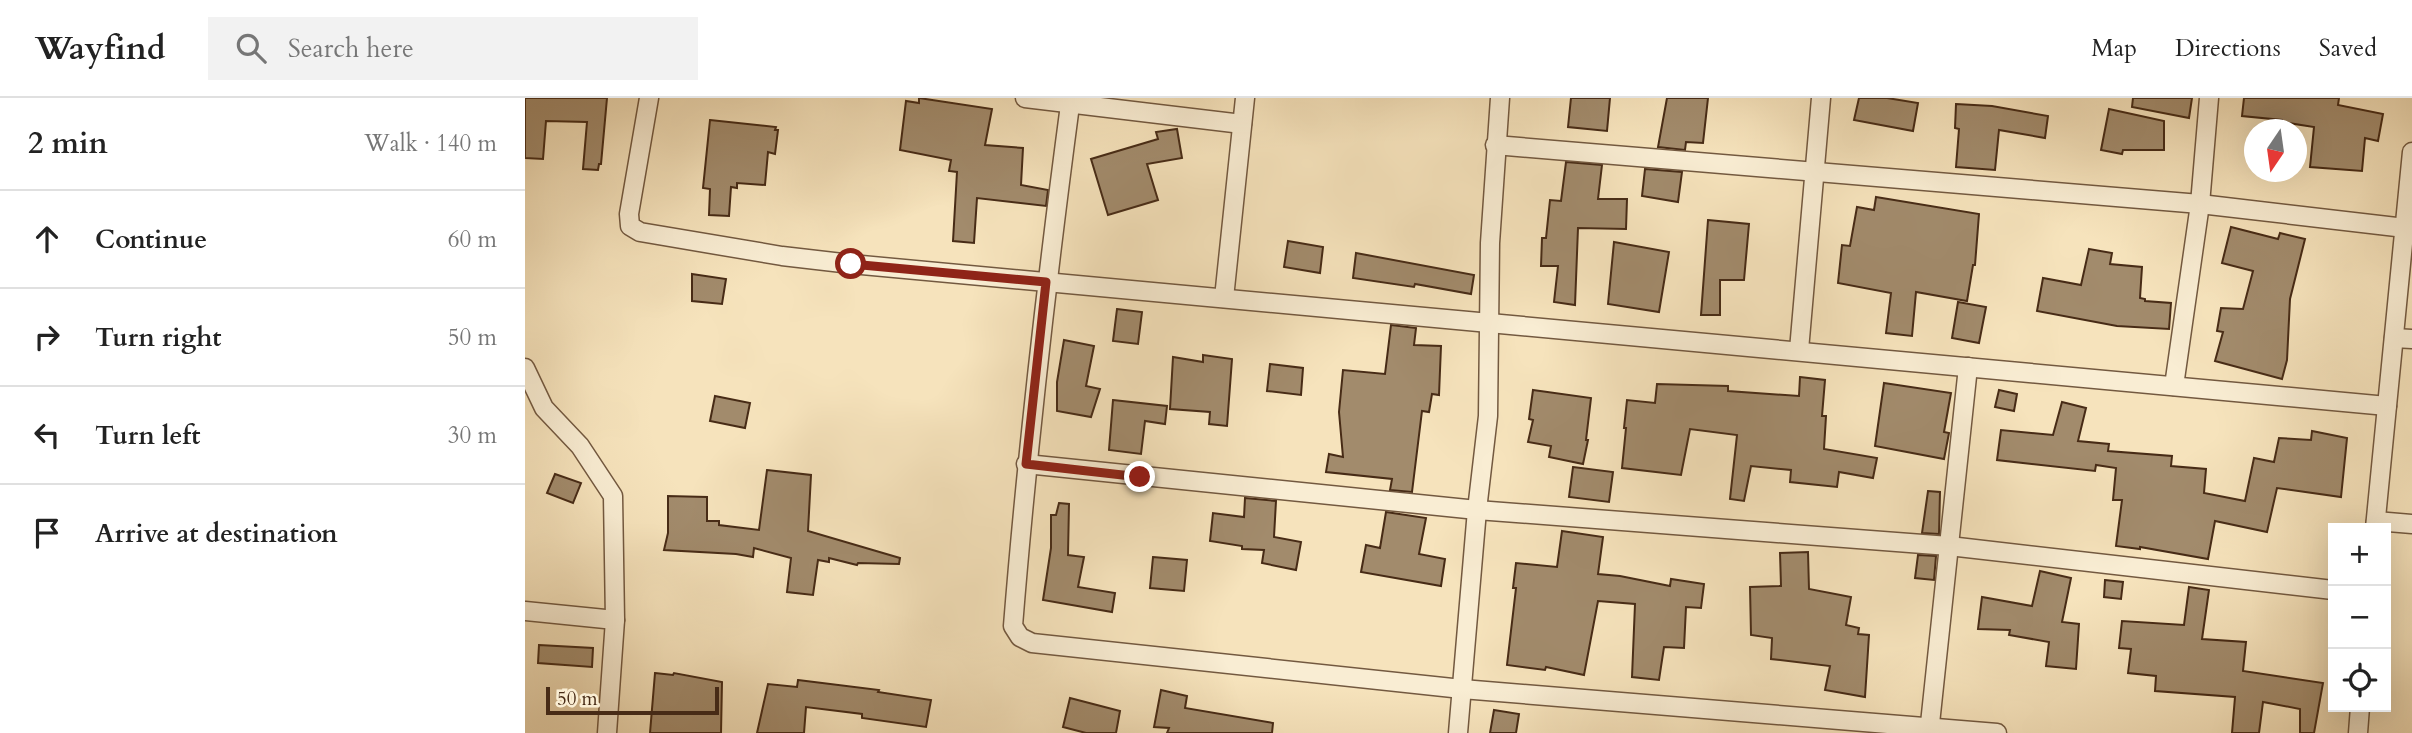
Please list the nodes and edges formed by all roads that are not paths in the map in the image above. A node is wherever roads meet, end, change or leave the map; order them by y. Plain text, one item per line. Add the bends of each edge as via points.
1 (649, 98) edge
2 (1025, 98) edge
3 (1245, 98) edge
4 (1500, 98) edge
5 (1821, 98) edge
6 (2209, 98) edge
7 (1070, 105) junction
8 (1242, 124) junction
9 (1495, 145) junction
10 (2412, 152) edge
11 (1816, 170) junction
12 (2200, 204) junction
13 (2405, 228) junction
14 (1046, 282) junction
15 (1224, 299) junction
16 (1490, 323) junction
17 (2403, 338) edge
18 (1799, 350) junction
19 (1968, 367) junction
20 (525, 368) edge
21 (2174, 386) junction
22 (2387, 406) junction
23 (1026, 464) junction
24 (1477, 510) junction
25 (2375, 523) edge
26 (2412, 524) edge
27 (2391, 525) edge
28 (1949, 546) junction
29 (2328, 589) edge
30 (525, 611) edge
31 (615, 620) junction
32 (1462, 689) junction
33 (2360, 712) edge
34 (1929, 730) edge
35 (607, 733) edge
36 (1458, 733) edge
37 (1997, 733) edge
38 (2358, 733) edge

1 - 14 street via 629,214 635,231 806,259
2 - 7 street
3 - 8 street
4 - 9 street
5 - 11 street
6 - 12 street
7 - 8 street
7 - 14 street
8 - 15 street
9 - 11 street
9 - 16 street
10 - 13 street
11 - 12 street
11 - 18 street
12 - 13 street
12 - 21 street
13 - 17 street
14 - 15 street
14 - 23 street
15 - 16 street
16 - 18 street
16 - 24 street via 1488,416
17 - 22 street
18 - 19 street
19 - 21 street
19 - 28 street
20 - 31 street via 544,408 580,446 613,495
21 - 22 street
22 - 25 street
23 - 24 street
23 - 32 street via 1013,626 1020,638
24 - 28 street
24 - 32 street
26 - 27 street
28 - 29 street
28 - 34 street
30 - 31 street
31 - 35 street
32 - 34 street
32 - 36 street
33 - 38 street
34 - 37 street

